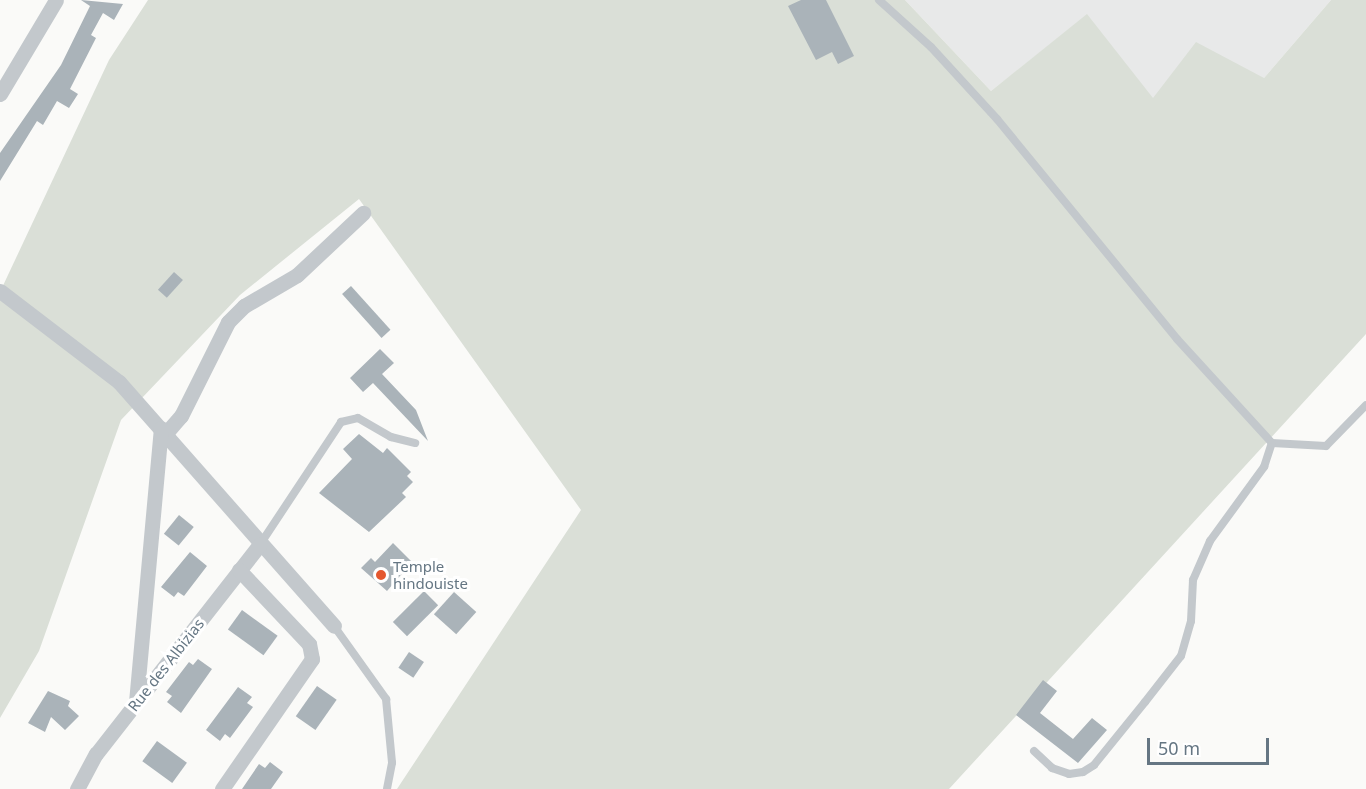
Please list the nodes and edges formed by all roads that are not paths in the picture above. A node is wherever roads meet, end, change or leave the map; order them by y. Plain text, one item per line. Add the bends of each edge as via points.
1 (56, 0) edge
2 (879, 0) edge
3 (0, 94) edge
4 (363, 213) dead end
5 (0, 291) edge
6 (1366, 405) edge
7 (163, 431) junction
8 (415, 443) dead end
9 (1272, 443) junction
10 (260, 544) junction
11 (239, 570) junction
12 (334, 626) joint
13 (136, 702) junction
14 (1034, 751) dead end
15 (77, 789) edge
16 (222, 789) edge
17 (387, 789) edge

1 - 3 street
2 - 9 lane via 931,47 1005,127 1177,339
4 - 7 street via 297,275 244,306 228,322 181,416
5 - 7 street via 119,382
6 - 9 lane via 1326,446
7 - 10 street
7 - 13 street
8 - 10 lane via 392,437 358,418 341,422
9 - 14 lane via 1264,467 1210,541 1193,580 1191,621 1180,656 1145,702 1094,765 1083,772 1069,774 1052,768
10 - 11 street, Rue des Albizias
10 - 12 street
11 - 13 street, Rue des Albizias
11 - 16 street via 309,644 312,659
12 - 17 lane via 386,699 392,763
13 - 15 street, Rue des Albizias via 96,754

